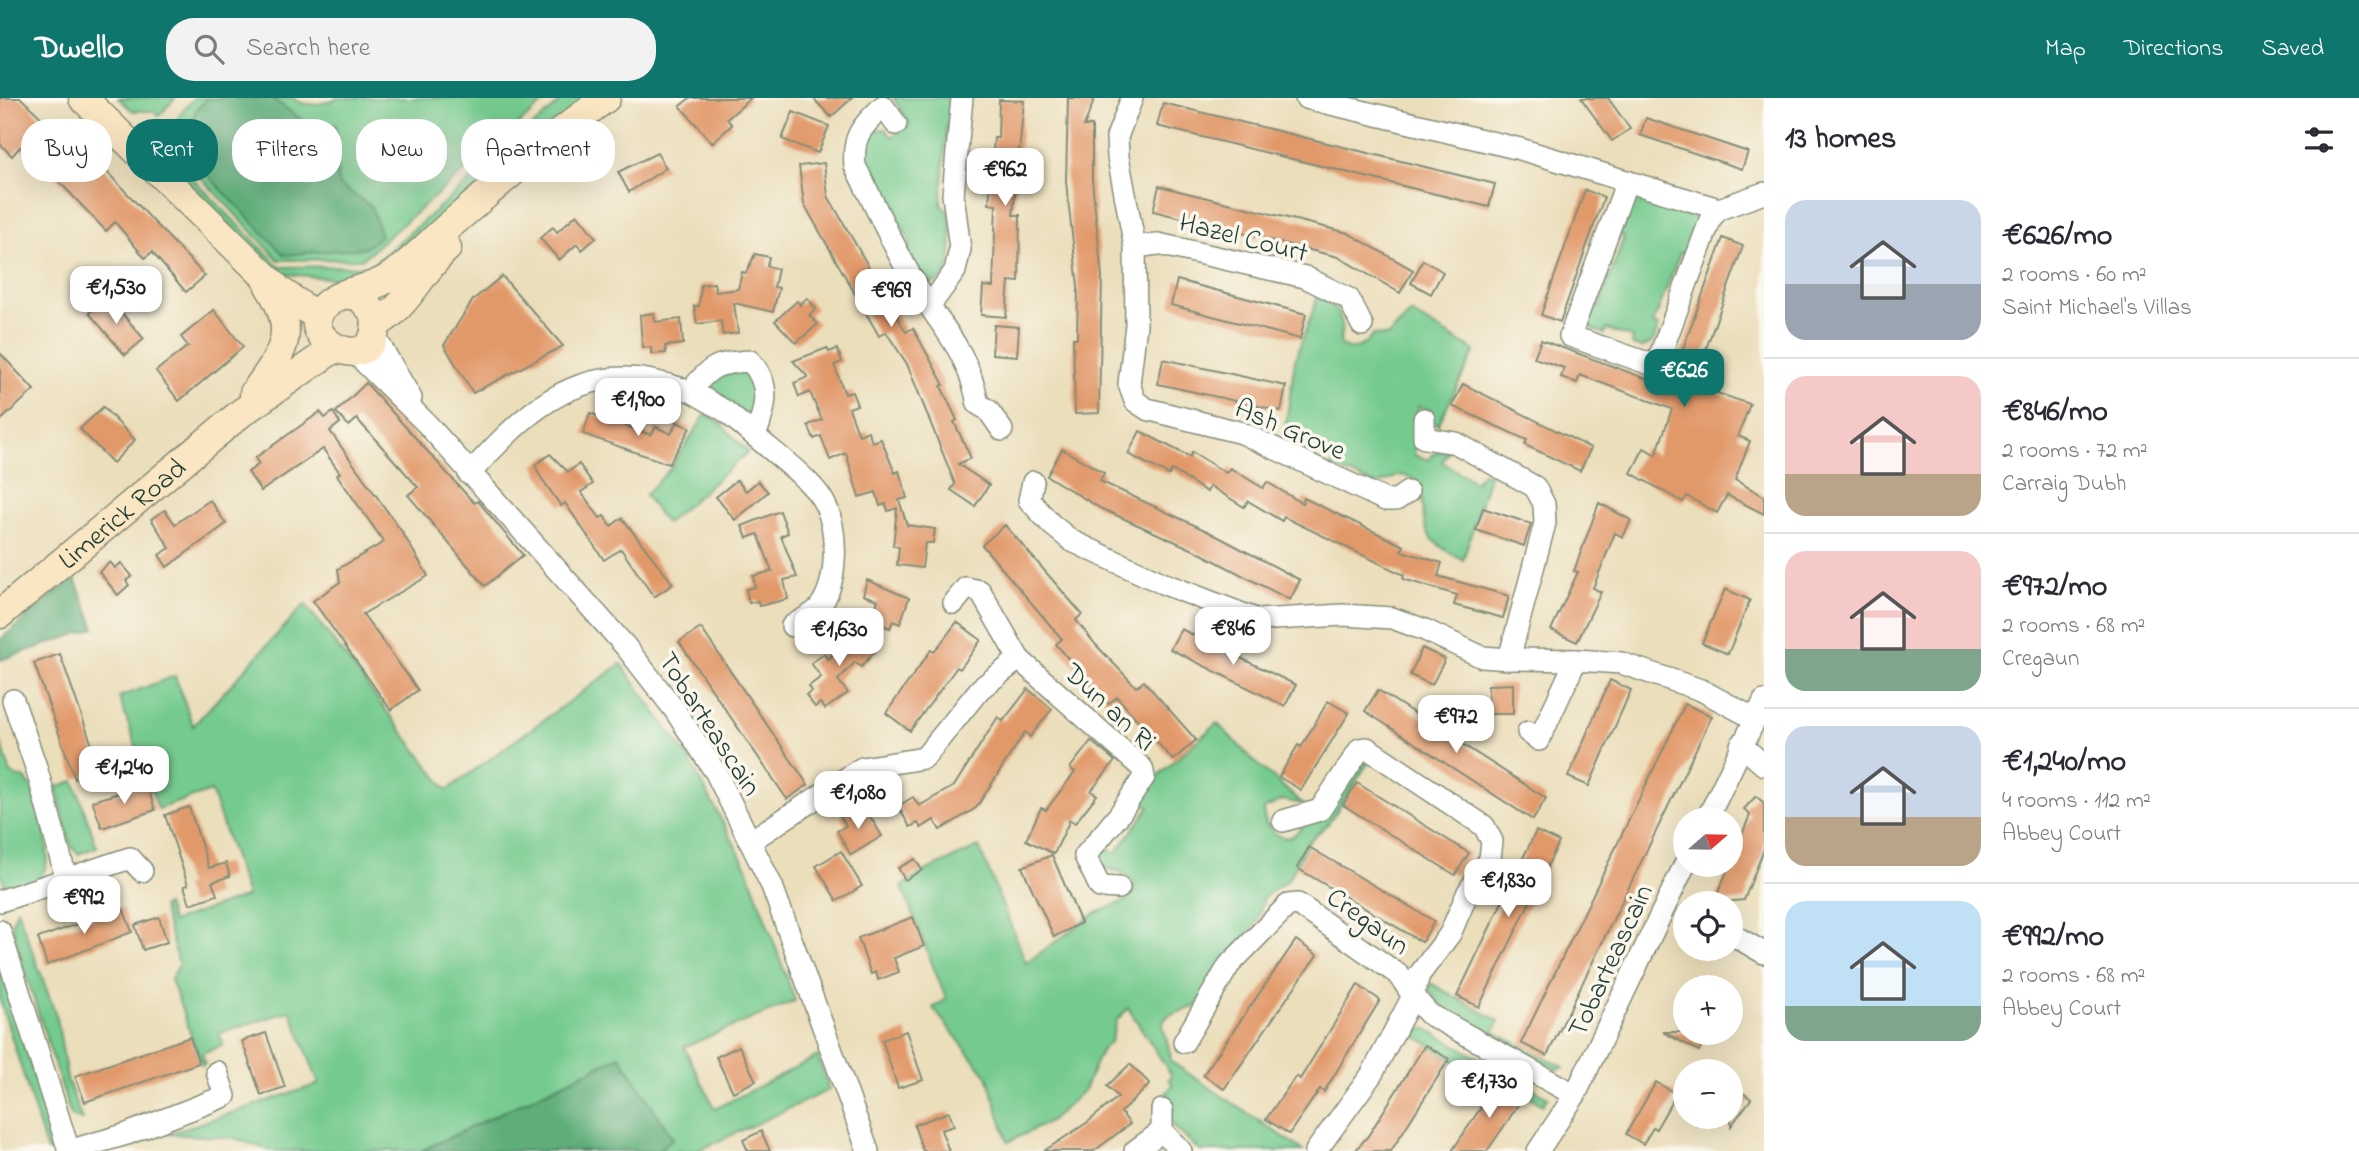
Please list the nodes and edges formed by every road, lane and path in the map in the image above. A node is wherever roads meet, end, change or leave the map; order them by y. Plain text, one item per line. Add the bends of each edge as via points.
1 (83, 98) edge
2 (606, 98) edge
3 (616, 98) edge
4 (962, 98) edge
5 (1306, 98) edge
6 (1131, 100) edge
7 (896, 124) dead end
8 (1628, 181) junction
9 (1764, 193) edge
10 (1719, 209) junction
11 (1135, 247) junction
12 (260, 271) junction
13 (341, 295) junction
14 (931, 304) junction
15 (318, 321) junction
16 (1362, 325) dead end
17 (359, 340) junction
18 (691, 391) junction
19 (241, 413) junction
20 (1424, 429) dead end
21 (1002, 430) dead end
22 (755, 436) junction
23 (470, 474) junction
24 (1033, 482) dead end
25 (1408, 492) dead end
26 (954, 603) dead end
27 (0, 614) edge
28 (792, 626) dead end
29 (1019, 659) junction
30 (1509, 659) junction
31 (1576, 660) junction
32 (13, 701) dead end
33 (1760, 710) edge
34 (1528, 732) dead end
35 (1741, 746) junction
36 (1764, 765) edge
37 (1713, 807) edge
38 (1283, 821) dead end
39 (752, 840) junction
40 (142, 871) dead end
41 (66, 878) junction
42 (1119, 888) dead end
43 (0, 901) edge
44 (1673, 914) edge
45 (0, 931) edge
46 (1743, 941) edge
47 (1764, 953) edge
48 (1413, 996) junction
49 (1184, 1042) dead end
50 (218, 1072) dead end
51 (1575, 1095) junction
52 (1162, 1110) dead end
53 (1162, 1131) junction
54 (130, 1142) edge
55 (69, 1151) edge
56 (868, 1151) edge
57 (1135, 1151) edge
58 (1181, 1151) edge
59 (1316, 1151) edge
60 (1538, 1151) edge

1 - 12 main road
2 - 13 main road via 385,281
3 - 17 main road, Limerick Road via 432,261 388,318
4 - 14 street via 953,195 960,249 955,271
5 - 8 street
6 - 11 street via 1118,136 1118,157
7 - 14 street via 883,106 853,145 855,166 912,279
8 - 10 street
8 - 10 street via 1570,336 1656,366 1711,218
9 - 10 street
11 - 16 street, Hazel Court via 1158,244 1305,277 1349,299
11 - 25 street, Ash Grove via 1136,325 1129,384 1135,401 1147,409 1242,433 1385,500 1396,500
12 - 13 main road via 295,286
12 - 15 main road
12 - 19 main road via 285,317 285,343
13 - 15 main road via 323,307
13 - 17 main road via 360,297 369,304
14 - 21 street via 964,355 978,404
15 - 17 main road via 323,340
15 - 19 main road, Limerick Road
17 - 19 main road, Limerick Road
17 - 23 street, Tobarteascain
18 - 22 street
18 - 22 street via 707,369 750,361 766,390
18 - 23 street via 627,378 576,387 550,398 509,431
19 - 27 main road, Limerick Road
20 - 30 street via 1535,487 1544,504 1545,523
22 - 28 street via 821,496 832,518 835,547 819,609
23 - 39 street, Tobarteascain via 626,647 674,709
24 - 30 street via 1029,500 1072,541 1258,620 1343,615 1392,618 1482,657
26 - 29 street, Dun an Ri via 967,588 980,591
29 - 39 street via 979,689 923,758 862,768
29 - 42 street, Dun an Ri via 1142,768 1144,777 1085,856 1100,887
30 - 31 street
31 - 33 street via 1621,663
31 - 34 street via 1539,740
32 - 41 street
33 - 35 street
35 - 36 street
35 - 37 street
38 - 48 street, Cregaun via 1320,810 1360,749 1367,748 1484,826 1492,841 1490,859 1468,892 1450,934 1419,975
39 - 56 street, Tobarteascain
40 - 41 street via 130,858
41 - 43 street
44 - 51 street, Tobarteascain
45 - 55 street
46 - 47 street
48 - 49 street, Cregaun via 1399,975 1298,904 1288,905 1229,965
48 - 51 street, Cregaun via 1429,1013
48 - 59 street, Cregaun via 1373,1074
50 - 54 street via 225,1096
51 - 60 street, Tobarteascain
52 - 53 street
53 - 57 street
53 - 58 street
54 - 55 street

